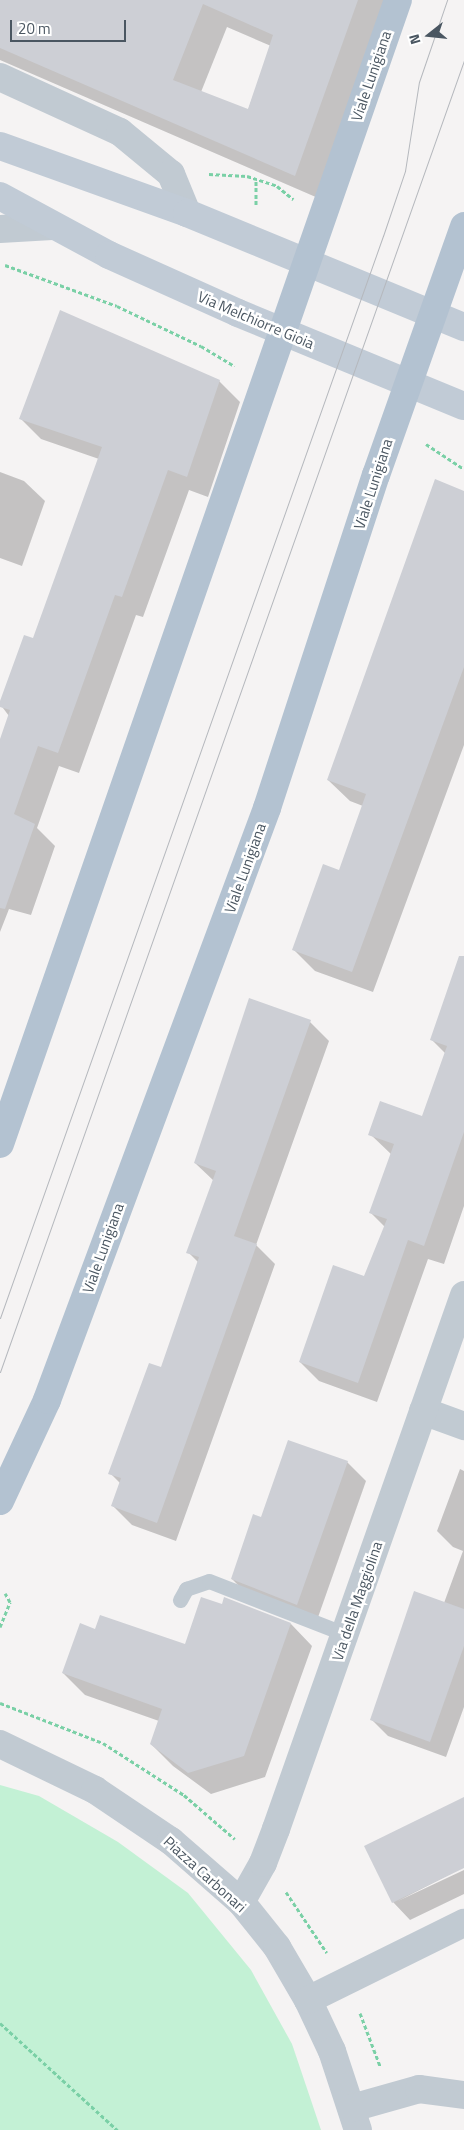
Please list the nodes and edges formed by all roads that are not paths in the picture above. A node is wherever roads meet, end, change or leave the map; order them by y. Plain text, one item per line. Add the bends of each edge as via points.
1 (398, 0) edge
2 (0, 77) edge
3 (0, 146) edge
4 (0, 196) edge
5 (187, 213) junction
6 (52, 226) junction
7 (464, 226) edge
8 (0, 229) edge
9 (307, 263) junction
10 (432, 313) junction
11 (464, 327) edge
12 (284, 332) junction
13 (408, 383) junction
14 (464, 406) edge
15 (0, 1144) edge
16 (464, 1295) edge
17 (423, 1411) junction
18 (464, 1426) edge
19 (0, 1501) edge
20 (180, 1600) dead end
21 (345, 1634) junction
22 (0, 1744) edge
23 (241, 1902) junction
24 (464, 1923) edge
25 (308, 2000) junction
26 (464, 2095) edge
27 (355, 2119) edge

1 - 9 main road, Viale Lunigiana
2 - 5 street via 120,132 171,174
3 - 5 street
4 - 6 street, Via Melchiorre Gioia
5 - 9 street
6 - 8 street
6 - 12 street, Via Melchiorre Gioia via 109,255
7 - 10 main road, Viale Lunigiana
9 - 10 street
9 - 12 main road, Viale Lunigiana
10 - 11 street
10 - 13 main road, Viale Lunigiana
12 - 13 street, Via Melchiorre Gioia
12 - 15 main road, Viale Lunigiana
13 - 14 street, Via Melchiorre Gioia
13 - 19 main road, Viale Lunigiana via 267,808 47,1400
16 - 17 street, Via della Maggiolina
17 - 18 street
17 - 21 street, Via della Maggiolina
20 - 21 lane via 186,1588 198,1582 209,1582
21 - 23 street, Via della Maggiolina via 263,1863
22 - 23 street, Piazza Carbonari via 96,1790 171,1841
23 - 25 street, Piazza Carbonari via 277,1947
24 - 25 street
25 - 27 street, Piazza Carbonari via 332,2051
26 - 27 street via 419,2089

